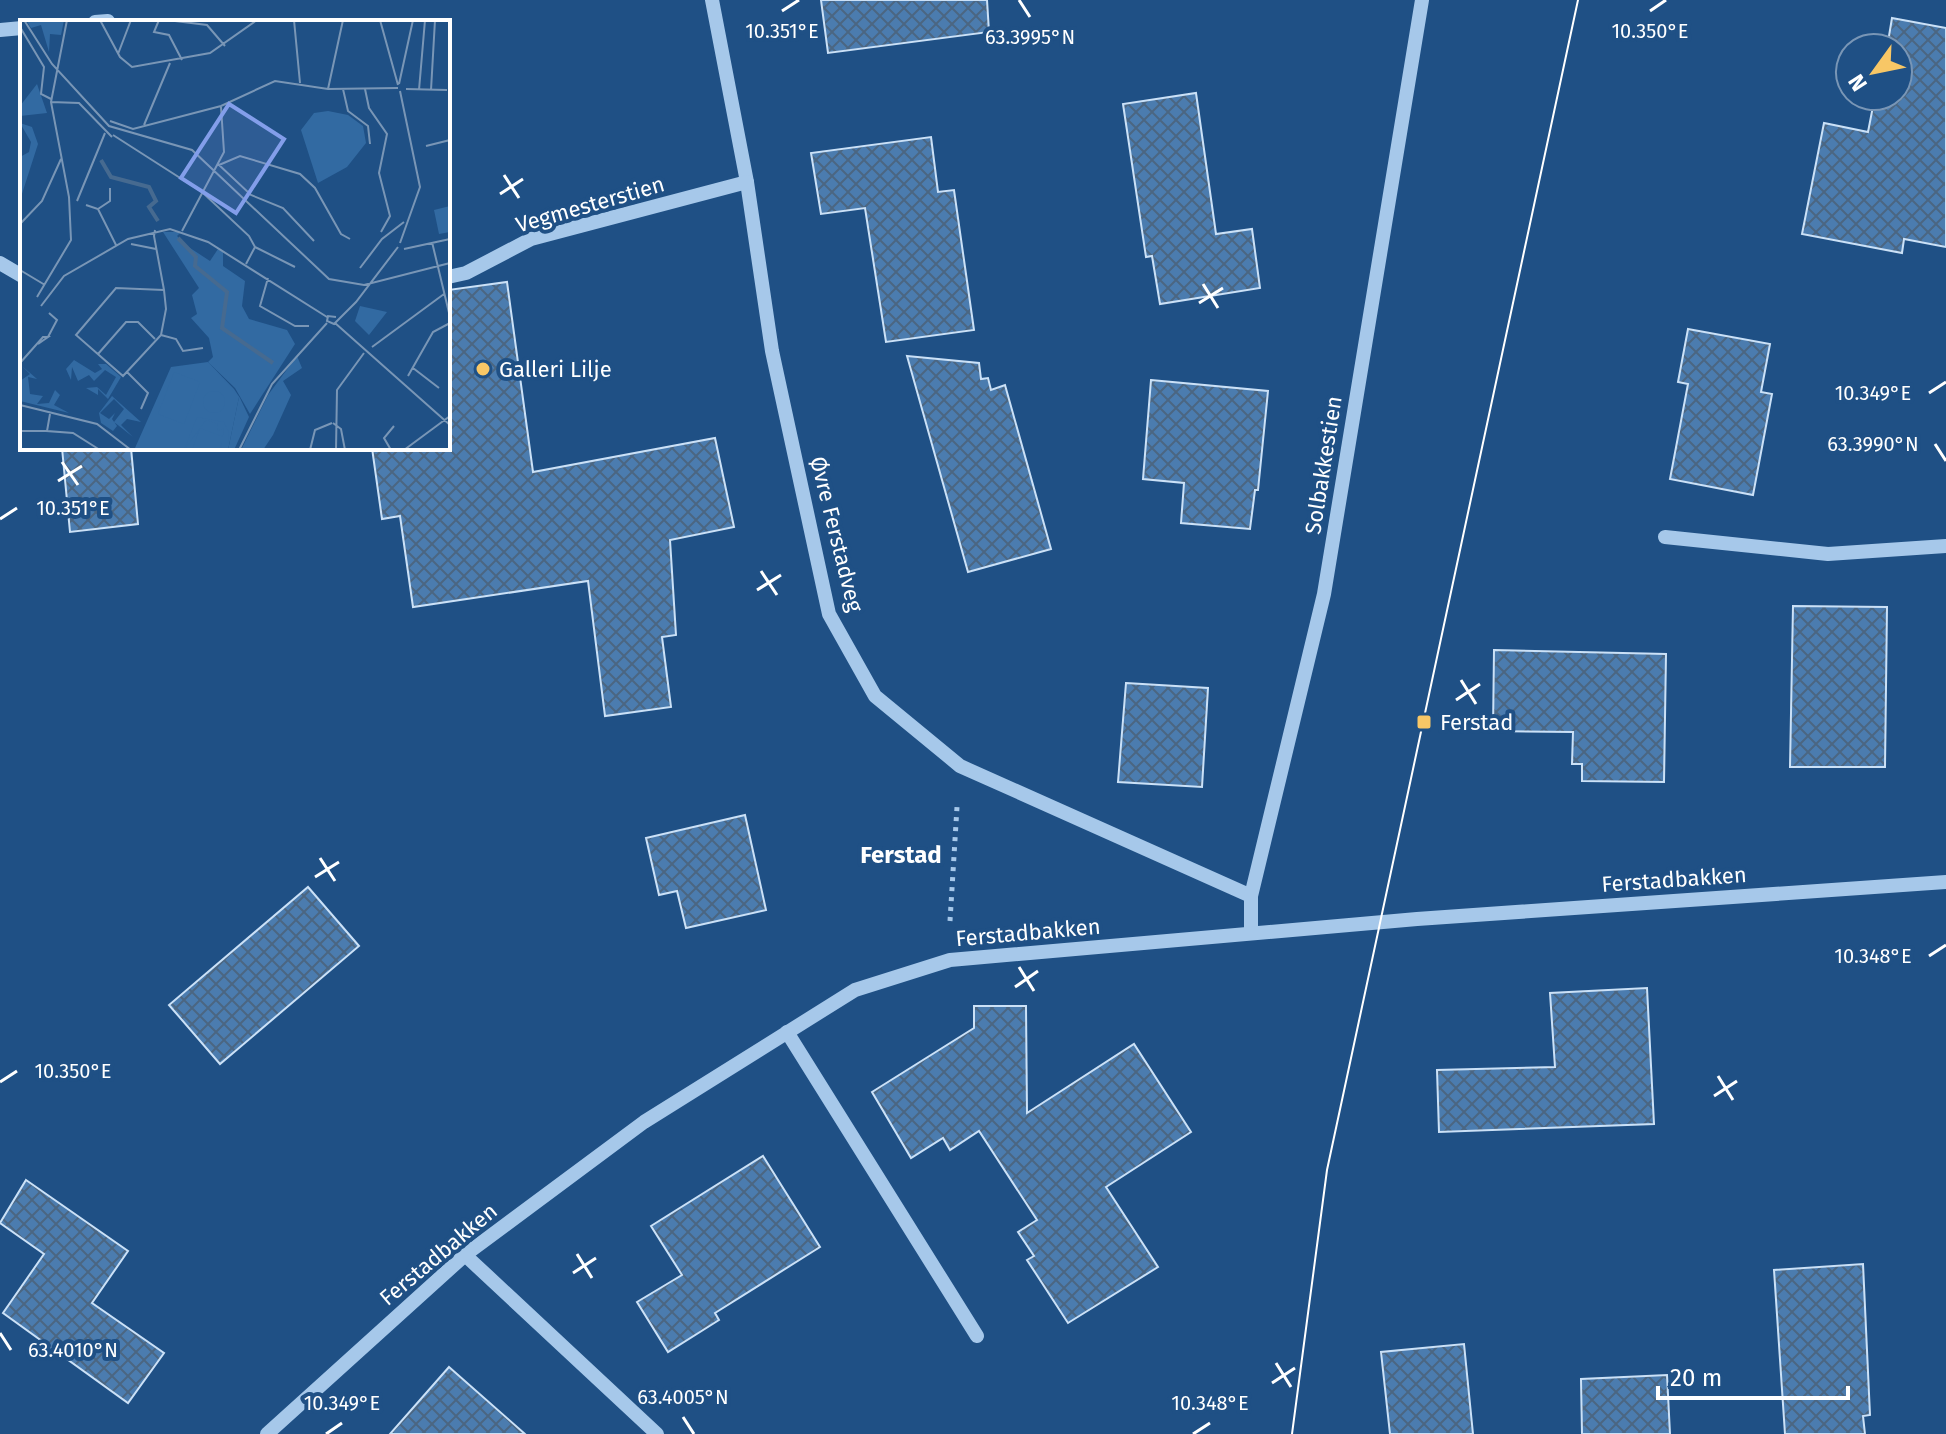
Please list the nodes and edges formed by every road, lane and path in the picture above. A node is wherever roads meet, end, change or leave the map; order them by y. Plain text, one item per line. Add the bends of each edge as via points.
1 (712, 0) edge
2 (1422, 0) edge
3 (20, 28) edge
4 (0, 30) edge
5 (747, 182) junction
6 (0, 263) edge
7 (20, 275) edge
8 (450, 277) edge
9 (1665, 537) dead end
10 (1946, 546) edge
11 (960, 766) junction
12 (1946, 882) edge
13 (1251, 896) junction
14 (1251, 933) junction
15 (950, 960) junction
16 (787, 1032) junction
17 (465, 1255) junction
18 (977, 1336) dead end
19 (267, 1434) edge
20 (657, 1434) edge

1 - 5 street, Øvre Ferstadveg
2 - 13 street, Solbakkestien via 1324,594
3 - 4 street
5 - 8 street, Vegmesterstien via 531,239
5 - 11 street, Øvre Ferstadveg via 772,351 829,614 875,696
6 - 7 street
9 - 10 street via 1828,554
11 - 13 street, Øvre Ferstadveg
11 - 15 path
12 - 14 street, Ferstadbakken
13 - 14 street, Solbakkestien
14 - 15 street, Ferstadbakken
15 - 16 street, Ferstadbakken via 855,990
16 - 17 street, Ferstadbakken via 644,1122
16 - 18 street
17 - 19 street, Ferstadbakken
17 - 20 street

